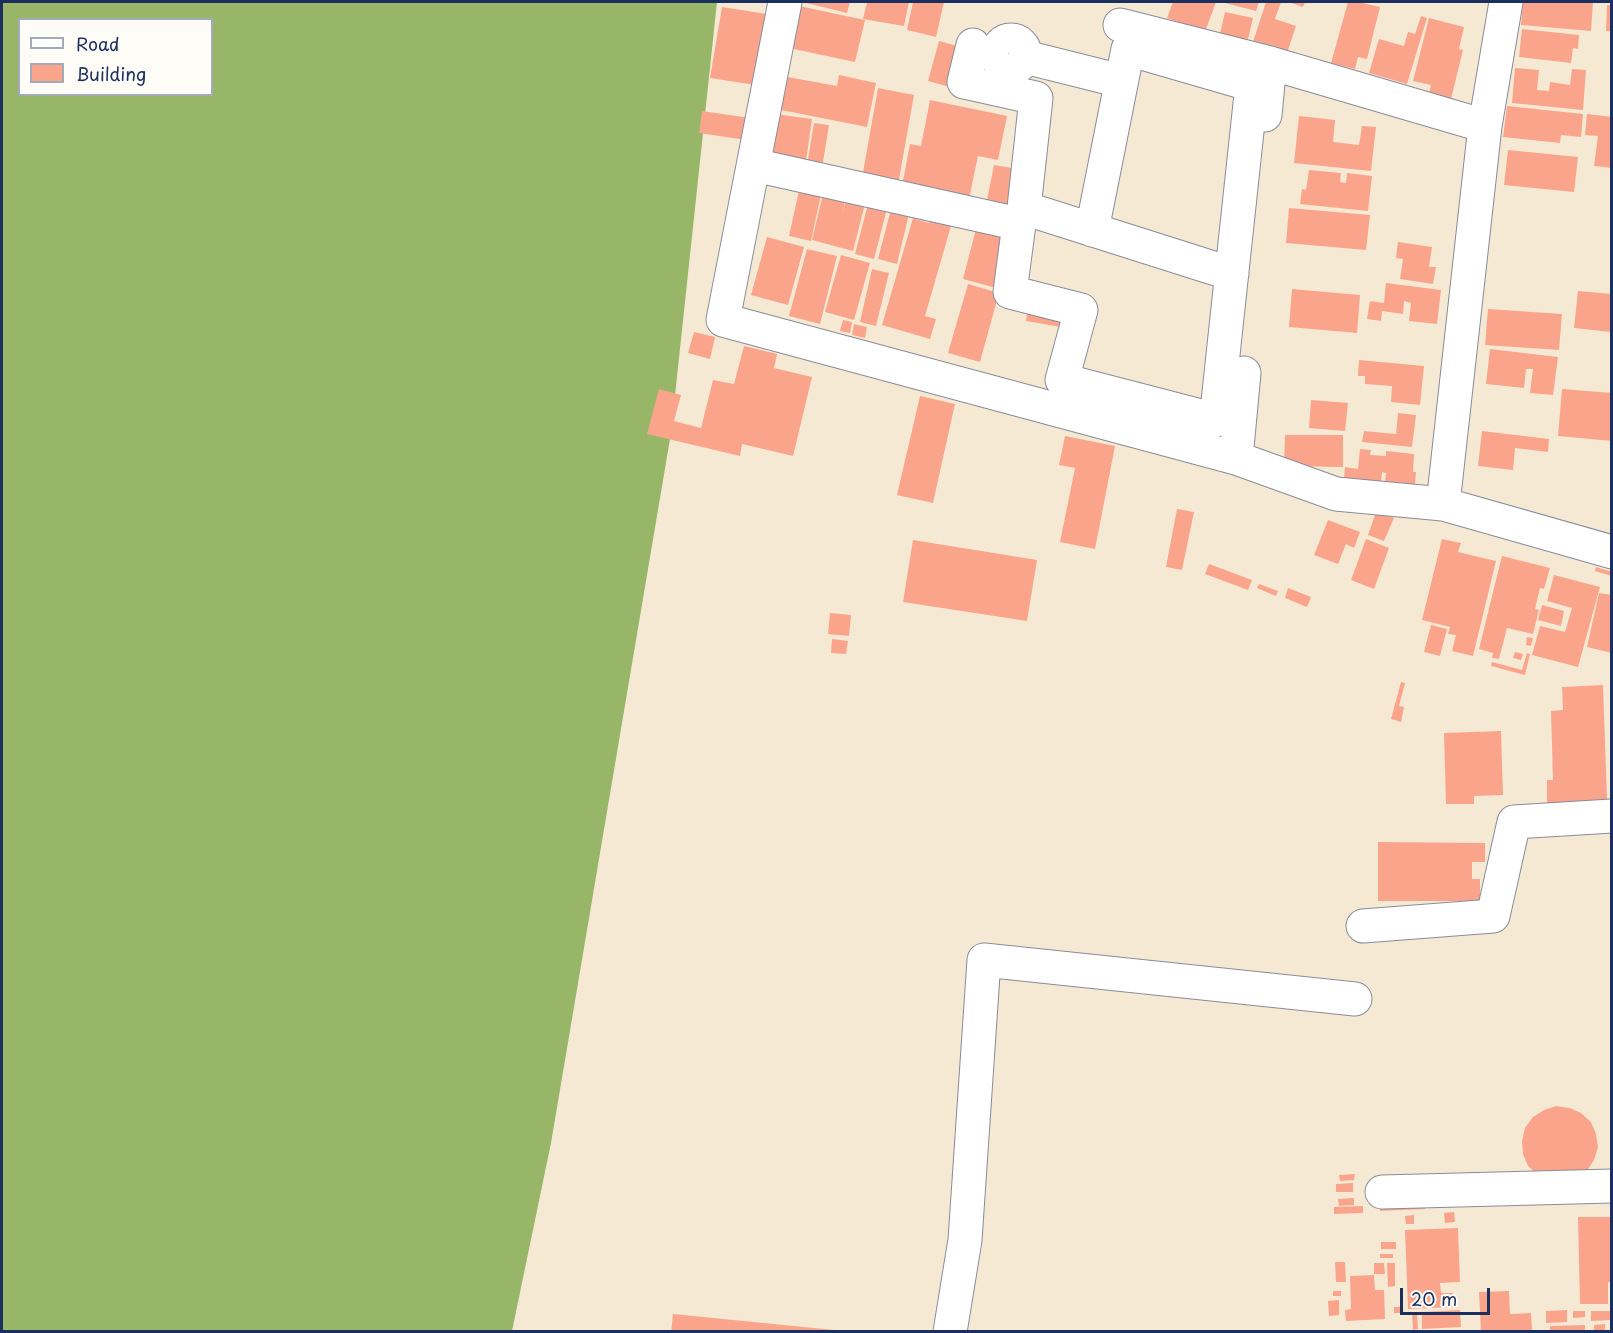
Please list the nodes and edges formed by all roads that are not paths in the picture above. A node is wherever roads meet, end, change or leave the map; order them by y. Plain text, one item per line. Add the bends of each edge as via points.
1 (785, 2) edge
2 (1506, 2) edge
3 (1120, 24) dead end
4 (973, 45) dead end
5 (1025, 57) dead end
6 (1269, 63) junction
7 (1121, 81) junction
8 (1485, 126) junction
9 (754, 165) junction
10 (1021, 216) junction
11 (1092, 230) junction
12 (1232, 274) junction
13 (1236, 458) junction
14 (1443, 504) junction
15 (1611, 552) edge
16 (1611, 816) edge
17 (1363, 926) dead end
18 (1355, 999) dead end
19 (1611, 1186) edge
20 (1382, 1192) dead end
21 (950, 1332) edge

1 - 9 street
2 - 8 street
3 - 6 street
4 - 10 street via 964,82 1036,98
5 - 7 street
6 - 8 street
6 - 13 street
7 - 11 street
7 - 12 street via 1128,49 1252,85
8 - 14 street
9 - 10 street
9 - 13 street via 723,320
10 - 11 street
10 - 12 street via 1010,292 1081,310 1062,380 1216,420
11 - 12 street
13 - 14 street via 1336,494
14 - 15 street
16 - 17 street via 1514,822 1493,916
18 - 21 street via 984,960 965,1240
19 - 20 street

